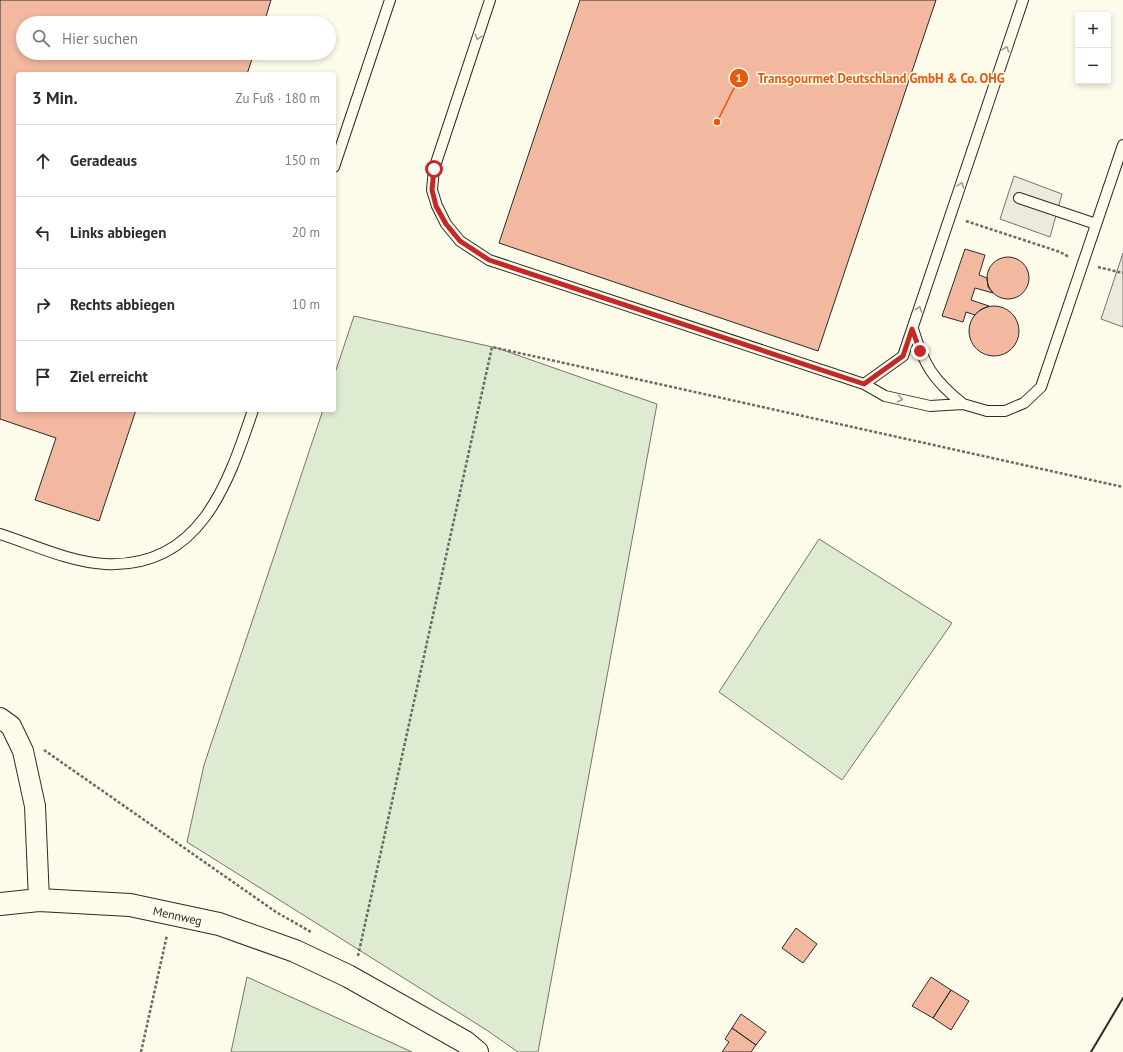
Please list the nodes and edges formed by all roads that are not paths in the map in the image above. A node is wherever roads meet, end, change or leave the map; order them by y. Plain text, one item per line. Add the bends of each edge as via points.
1 (390, 0) edge
2 (490, 0) edge
3 (1023, 0) edge
4 (1123, 145) edge
5 (336, 161) edge
6 (1019, 198) dead end
7 (1096, 224) junction
8 (912, 329) junction
9 (864, 384) junction
10 (963, 404) junction
11 (252, 412) edge
12 (0, 534) edge
13 (0, 718) edge
14 (40, 900) junction
15 (0, 904) edge
16 (477, 1052) edge

1 - 5 lane
2 -> 9 lane via 434,169 432,190 436,206 460,241 489,260
8 -> 3 lane
4 - 7 lane
6 - 7 lane
7 - 10 lane via 1041,387 1024,403 1005,411 988,411
8 - 9 lane via 903,356
8 - 10 lane via 931,373
9 -> 10 lane via 885,396 930,406
11 - 12 lane via 236,462 215,504 195,531 176,546 150,560 105,564 79,560
13 - 14 street via 11,726 23,752 35,806
14 - 15 street, Mennweg
14 - 16 street, Mennweg via 130,905 219,924 288,948 348,976 464,1042

